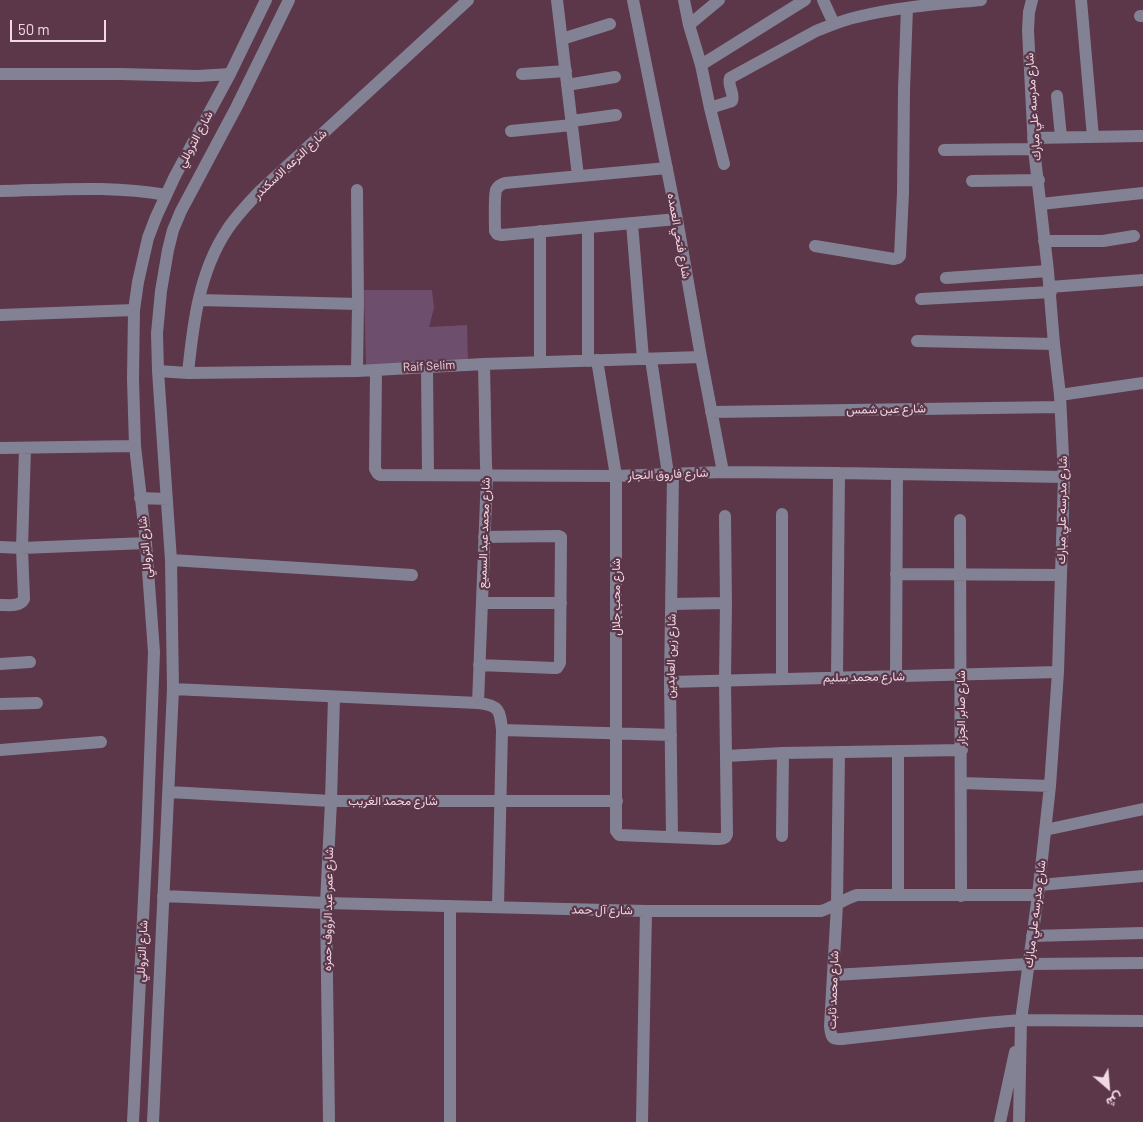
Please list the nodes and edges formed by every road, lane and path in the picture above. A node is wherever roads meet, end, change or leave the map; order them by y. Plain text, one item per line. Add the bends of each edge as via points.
1 (266, 0) edge
2 (289, 0) edge
3 (468, 0) edge
4 (557, 0) edge
5 (633, 0) edge
6 (684, 0) edge
7 (719, 0) edge
8 (805, 0) edge
9 (823, 0) edge
10 (981, 0) edge
11 (1032, 0) edge
12 (1081, 0) edge
13 (907, 8) junction
14 (610, 24) dead end
15 (834, 24) junction
16 (689, 25) junction
17 (562, 39) junction
18 (701, 64) junction
19 (566, 71) junction
20 (0, 74) edge
21 (230, 74) junction
22 (522, 74) dead end
23 (615, 77) dead end
24 (567, 85) junction
25 (1058, 96) dead end
26 (710, 108) junction
27 (616, 115) dead end
28 (572, 123) junction
29 (511, 131) dead end
30 (1143, 136) edge
31 (1093, 137) junction
32 (1061, 138) junction
33 (1034, 144) junction
34 (944, 150) dead end
35 (724, 164) dead end
36 (667, 168) junction
37 (578, 176) junction
38 (1039, 180) junction
39 (972, 181) dead end
40 (357, 190) dead end
41 (0, 191) edge
42 (1143, 194) edge
43 (166, 195) junction
44 (1041, 204) junction
45 (677, 219) junction
46 (632, 223) junction
47 (588, 227) junction
48 (540, 231) junction
49 (1134, 236) dead end
50 (1044, 240) junction
51 (815, 246) dead end
52 (1048, 271) junction
53 (946, 278) dead end
54 (1143, 280) edge
55 (1050, 290) junction
56 (921, 299) dead end
57 (199, 300) junction
58 (358, 304) junction
59 (134, 310) junction
60 (0, 315) edge
61 (917, 342) dead end
62 (1054, 344) junction
63 (701, 358) junction
64 (647, 359) junction
65 (592, 361) junction
66 (540, 362) junction
67 (484, 364) junction
68 (427, 366) junction
69 (376, 370) junction
70 (158, 371) junction
71 (357, 371) junction
72 (188, 373) junction
73 (1143, 383) edge
74 (1060, 401) junction
75 (711, 412) junction
76 (135, 446) junction
77 (0, 448) edge
78 (25, 448) junction
79 (723, 472) junction
80 (839, 473) junction
81 (670, 474) junction
82 (897, 474) junction
83 (428, 475) junction
84 (487, 475) junction
85 (616, 476) junction
86 (1064, 477) junction
87 (140, 498) junction
88 (167, 499) junction
89 (782, 514) dead end
90 (725, 516) dead end
91 (960, 520) dead end
92 (484, 537) junction
93 (146, 543) junction
94 (0, 547) edge
95 (22, 548) junction
96 (171, 560) junction
97 (896, 574) junction
98 (412, 575) dead end
99 (960, 575) junction
100 (1061, 575) junction
101 (482, 603) junction
102 (561, 603) junction
103 (726, 603) junction
104 (672, 604) junction
105 (0, 605) edge
106 (30, 662) dead end
107 (0, 664) edge
108 (480, 665) junction
109 (1058, 672) junction
110 (961, 675) junction
111 (896, 676) junction
112 (837, 678) junction
113 (782, 679) junction
114 (725, 681) junction
115 (670, 682) junction
116 (173, 689) junction
117 (334, 697) junction
118 (37, 703) dead end
119 (478, 703) junction
120 (0, 704) edge
121 (502, 730) junction
122 (616, 733) junction
123 (671, 735) junction
124 (102, 742) dead end
125 (0, 750) edge
126 (962, 750) junction
127 (840, 752) junction
128 (898, 752) junction
129 (782, 753) junction
130 (726, 756) junction
131 (962, 784) junction
132 (1050, 786) junction
133 (169, 792) junction
134 (500, 800) junction
135 (617, 800) junction
136 (331, 801) junction
137 (1143, 809) edge
138 (1045, 830) junction
139 (782, 836) dead end
140 (672, 837) junction
141 (1143, 876) edge
142 (1038, 890) junction
143 (898, 895) junction
144 (163, 896) junction
145 (961, 896) junction
146 (326, 903) junction
147 (837, 905) junction
148 (450, 906) junction
149 (498, 907) junction
150 (646, 911) junction
151 (1143, 933) edge
152 (1032, 936) junction
153 (1143, 963) edge
154 (1028, 964) junction
155 (833, 975) junction
156 (1021, 1020) junction
157 (1143, 1021) edge
158 (133, 1122) edge
159 (153, 1122) edge
160 (329, 1122) edge
161 (450, 1122) edge
162 (642, 1122) edge
163 (1000, 1122) edge
164 (1019, 1122) edge

1 - 21 street, شارع التروللي
2 - 70 street, شارع التروللي via 173,230 161,291
3 - 57 street, شارع الترعه الاسكندر via 242,210 215,252
4 - 17 street
5 - 36 street, شارع فتحي العمده
6 - 16 street
7 - 16 street
8 - 18 street
9 - 15 street
10 - 13 street
11 - 33 street, شارع مدرسه علي مبارك via 1028,30
12 - 31 street
13 - 15 street
13 - 51 street via 900,256 894,259
14 - 17 street
15 - 26 street via 730,78 732,101
16 - 18 street
17 - 19 street
18 - 26 street
19 - 22 street
19 - 24 street
20 - 21 street
21 - 43 street, شارع التروللي
23 - 24 street
24 - 28 street
25 - 32 street
26 - 35 street
27 - 28 street
28 - 29 street
28 - 37 street
30 - 31 street
31 - 32 street
32 - 33 street
33 - 34 street
33 - 38 street, شارع مدرسه علي مبارك
36 - 37 street
36 - 45 street, شارع فتحي العمده
37 - 48 street via 505,183 496,190 496,232 502,235
38 - 39 street
38 - 44 street, شارع مدرسه علي مبارك
40 - 58 street
41 - 43 street via 113,190
42 - 44 street
43 - 59 street, شارع التروللي via 148,238
44 - 50 street, شارع مدرسه علي مبارك
45 - 46 street
45 - 63 street, شارع فتحي العمده
46 - 47 street
46 - 64 street, شارع زين العابدين
47 - 48 street
47 - 65 street, شارع محب جلال
48 - 66 street
49 - 50 street via 1103,241
50 - 52 street, شارع مدرسه علي مبارك
52 - 53 street
52 - 55 street, شارع مدرسه علي مبارك
54 - 55 street
55 - 56 street
55 - 62 street, شارع مدرسه علي مبارك
57 - 58 street
57 - 72 street, شارع الترعه الاسكندر
58 - 71 street
59 - 60 street
59 - 76 street, شارع التروللي
61 - 62 street
62 - 74 street, شارع مدرسه علي مبارك
63 - 64 street, Raif Selim
63 - 75 street, شارع فتحي العمده
64 - 65 street, Raif Selim
64 - 81 street, شارع زين العابدين
65 - 66 street, Raif Selim
65 - 85 street, شارع محب جلال
66 - 67 street, Raif Selim
67 - 68 street, Raif Selim
67 - 84 street, شارع محمد عبد السميع
68 - 69 street, Raif Selim
68 - 83 street
69 - 71 street, Raif Selim
69 - 83 street, شارع فاروق النجار via 374,469 383,475
70 - 72 street, Raif Selim
70 - 88 street, شارع التروللي
71 - 72 street, Raif Selim
73 - 74 street, شارع عين شمس
74 - 75 street, شارع عين شمس
74 - 86 street, شارع مدرسه علي مبارك
75 - 79 street, شارع فتحي العمده
76 - 78 street
76 - 87 street, شارع التروللي
77 - 78 street
78 - 95 street
79 - 80 street, شارع فاروق النجار
79 - 81 street, شارع فاروق النجار
80 - 82 street, شارع فاروق النجار
80 - 112 street
81 - 85 street, شارع فاروق النجار
81 - 104 street, شارع زين العابدين
82 - 86 street, شارع فاروق النجار
82 - 97 street
83 - 84 street, شارع فاروق النجار
84 - 85 street, شارع فاروق النجار
84 - 92 street, شارع محمد عبد السميع
85 - 122 street, شارع محب جلال
86 - 100 street, شارع مدرسه علي مبارك
87 - 88 street
87 - 93 street, شارع التروللي
88 - 96 street, شارع التروللي
89 - 113 street
90 - 103 street
91 - 99 street, شارع صابر الجزار
92 - 101 street, شارع محمد عبد السميع
92 - 102 street via 559,536
93 - 95 street
93 - 158 street, شارع التروللي via 154,668
94 - 95 street
95 - 105 street via 24,599 18,605
96 - 98 street
96 - 116 street, شارع التروللي
97 - 99 street
97 - 111 street
99 - 100 street
99 - 110 street, شارع صابر الجزار
100 - 109 street, شارع مدرسه علي مبارك
101 - 102 street
101 - 108 street, شارع محمد عبد السميع
102 - 108 street via 560,663 557,668
103 - 104 street
103 - 114 street
104 - 115 street, شارع زين العابدين
106 - 107 street
108 - 119 street, شارع محمد عبد السميع
109 - 110 street, شارع محمد سليم
109 - 132 street, شارع مدرسه علي مبارك
110 - 111 street, شارع محمد سليم
110 - 126 street, شارع صابر الجزار
111 - 112 street, شارع محمد سليم
112 - 113 street, شارع محمد سليم
113 - 114 street, شارع محمد سليم
114 - 115 street, شارع محمد سليم
114 - 130 street
115 - 123 street, شارع زين العابدين
116 - 117 street
116 - 133 street, شارع التروللي
117 - 119 street
117 - 136 street, شارع عمر عبد الرؤوف حمزه
118 - 120 street
119 - 121 street via 494,707 499,712
121 - 122 street
121 - 134 street
122 - 123 street
122 - 135 street, شارع محب جلال
123 - 140 street, شارع زين العابدين
124 - 125 street
126 - 128 street
126 - 131 street, شارع صابر الجزار
127 - 128 street
127 - 129 street
127 - 147 street, شارع محمد ثابت
128 - 143 street
129 - 130 street
129 - 139 street
130 - 140 street via 726,837 716,840
131 - 132 street
131 - 145 street, شارع صابر الجزار
132 - 138 street, شارع مدرسه علي مبارك
133 - 136 street, شارع محمد الغريب
133 - 144 street, شارع التروللي
134 - 135 street, شارع محمد الغريب
134 - 136 street, شارع محمد الغريب
134 - 149 street
135 - 140 street, شارع محب جلال via 616,831 619,835
136 - 146 street, شارع عمر عبد الرؤوف حمزه
137 - 138 street
138 - 142 street, شارع مدرسه علي مبارك
141 - 142 street, شارع آل حمد
142 - 145 street, شارع آل حمد
142 - 152 street, شارع مدرسه علي مبارك
143 - 145 street, شارع آل حمد
143 - 147 street, شارع آل حمد via 857,895
144 - 146 street, شارع آل حمد
144 - 159 street, شارع التروللي
146 - 148 street, شارع آل حمد
146 - 160 street, شارع عمر عبد الرؤوف حمزه
147 - 150 street, شارع آل حمد via 821,911
147 - 155 street, شارع محمد ثابت
148 - 149 street, شارع آل حمد
148 - 161 street
149 - 150 street, شارع آل حمد
150 - 162 street
151 - 152 street
152 - 154 street, شارع مدرسه علي مبارك
153 - 154 street
154 - 155 street
154 - 156 street, شارع مدرسه علي مبارك
155 - 156 street, شارع محمد ثابت via 830,1026 831,1034 837,1039
156 - 157 street
156 - 163 street, شارع مدرسه علي مبارك
156 - 164 street, شارع مدرسه علي مبارك

